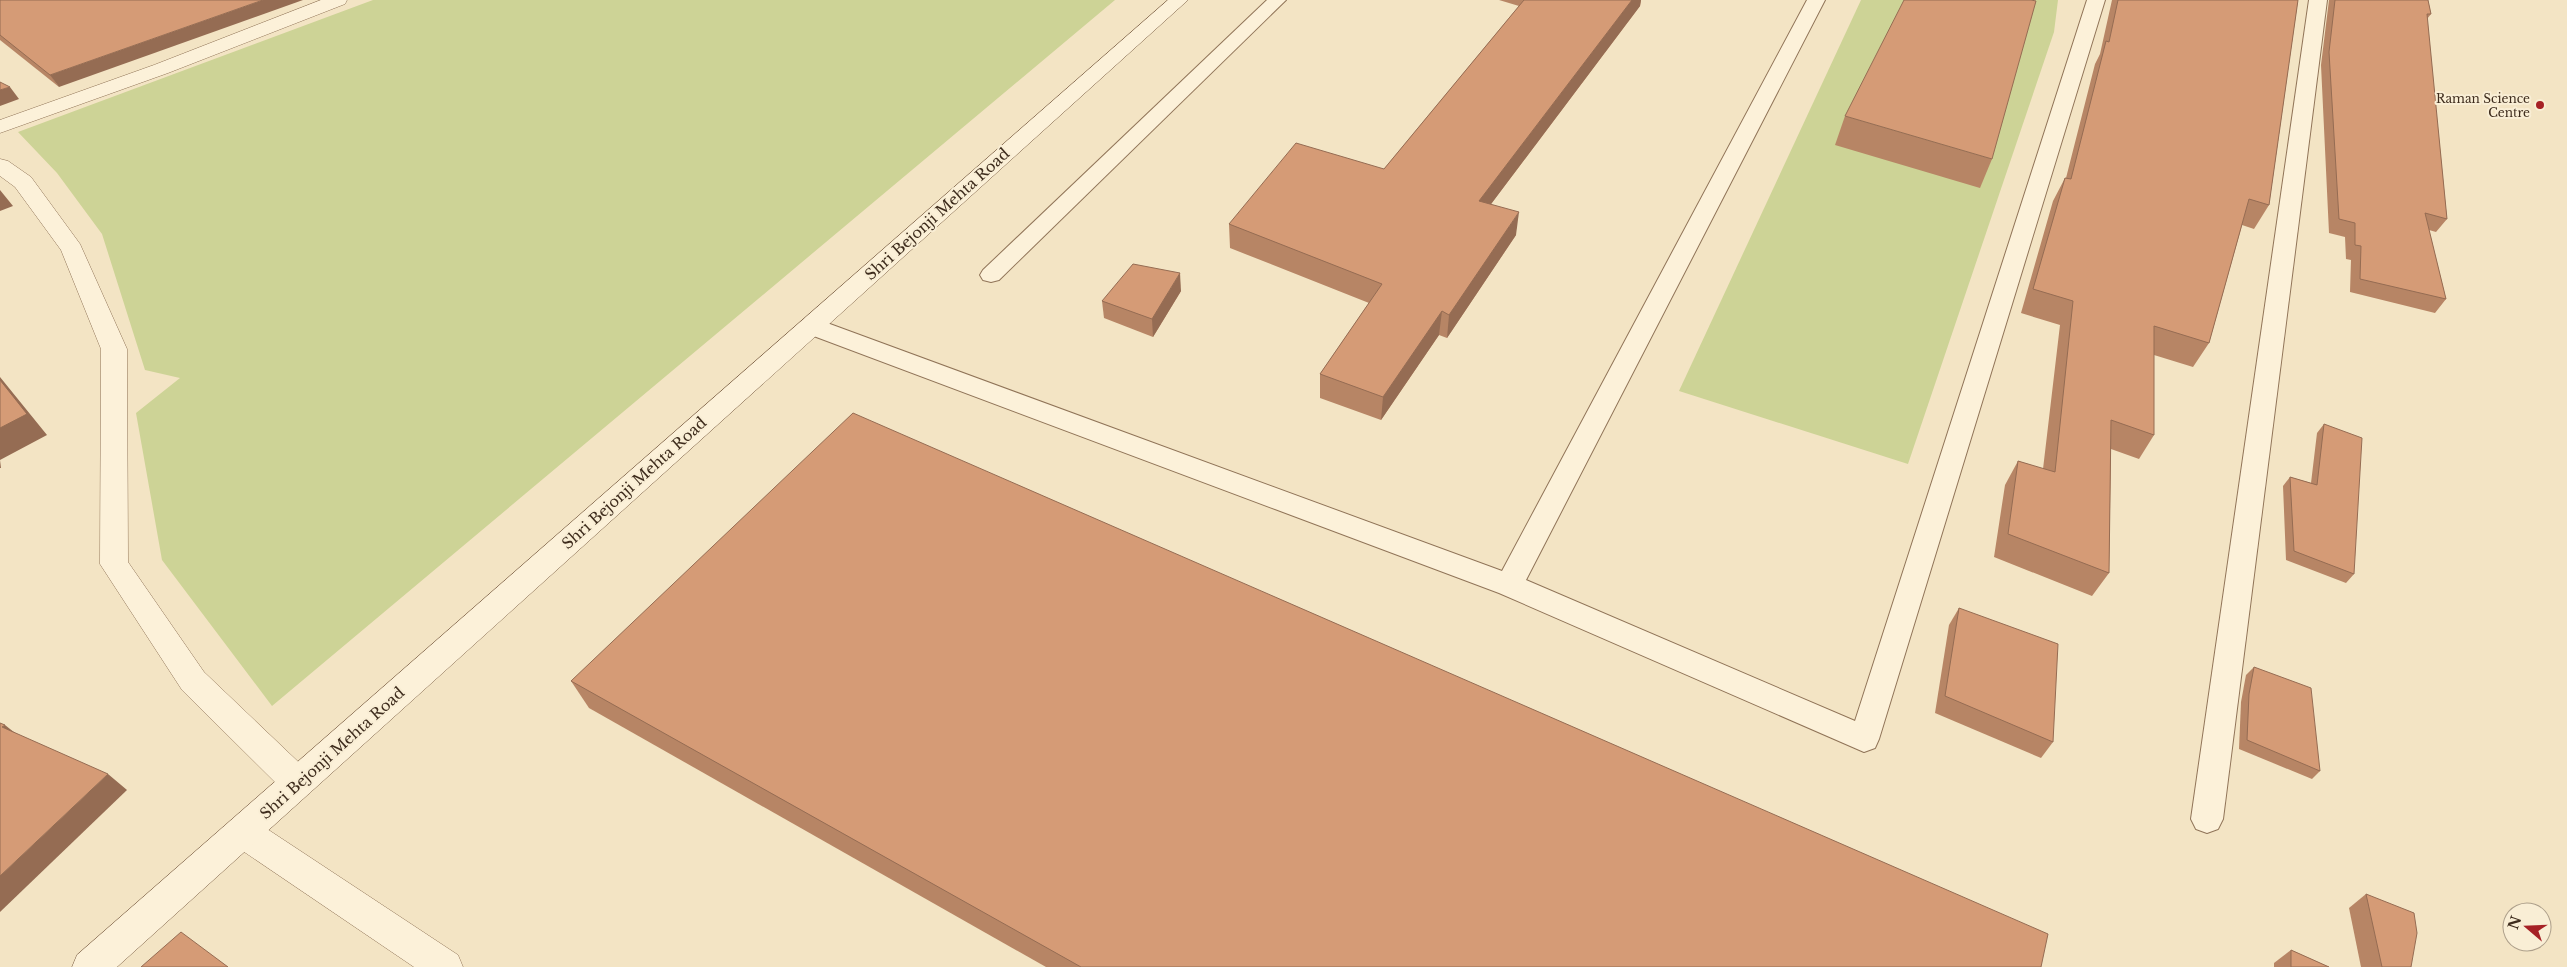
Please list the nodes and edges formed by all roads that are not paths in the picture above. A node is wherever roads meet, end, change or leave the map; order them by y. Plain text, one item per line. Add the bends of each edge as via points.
1 (338, 0) edge
2 (1179, 0) edge
3 (1277, 0) edge
4 (1816, 0) edge
5 (2096, 0) edge
6 (2318, 0) edge
7 (0, 127) edge
8 (0, 166) edge
9 (991, 275) dead end
10 (811, 326) junction
11 (1509, 585) junction
12 (298, 784) junction
13 (2207, 819) dead end
14 (243, 832) junction
15 (90, 967) edge
16 (445, 967) edge

1 - 7 street
2 - 10 street, Shri Bejonji Mehta Road
3 - 9 lane
4 - 11 lane
5 - 11 lane via 1864,739
6 - 13 lane
8 - 12 street via 23,182 72,249 114,349 114,564 193,681
10 - 11 lane
10 - 12 street, Shri Bejonji Mehta Road
12 - 14 street, Shri Bejonji Mehta Road
14 - 15 street, Shri Bejonji Mehta Road
14 - 16 street

